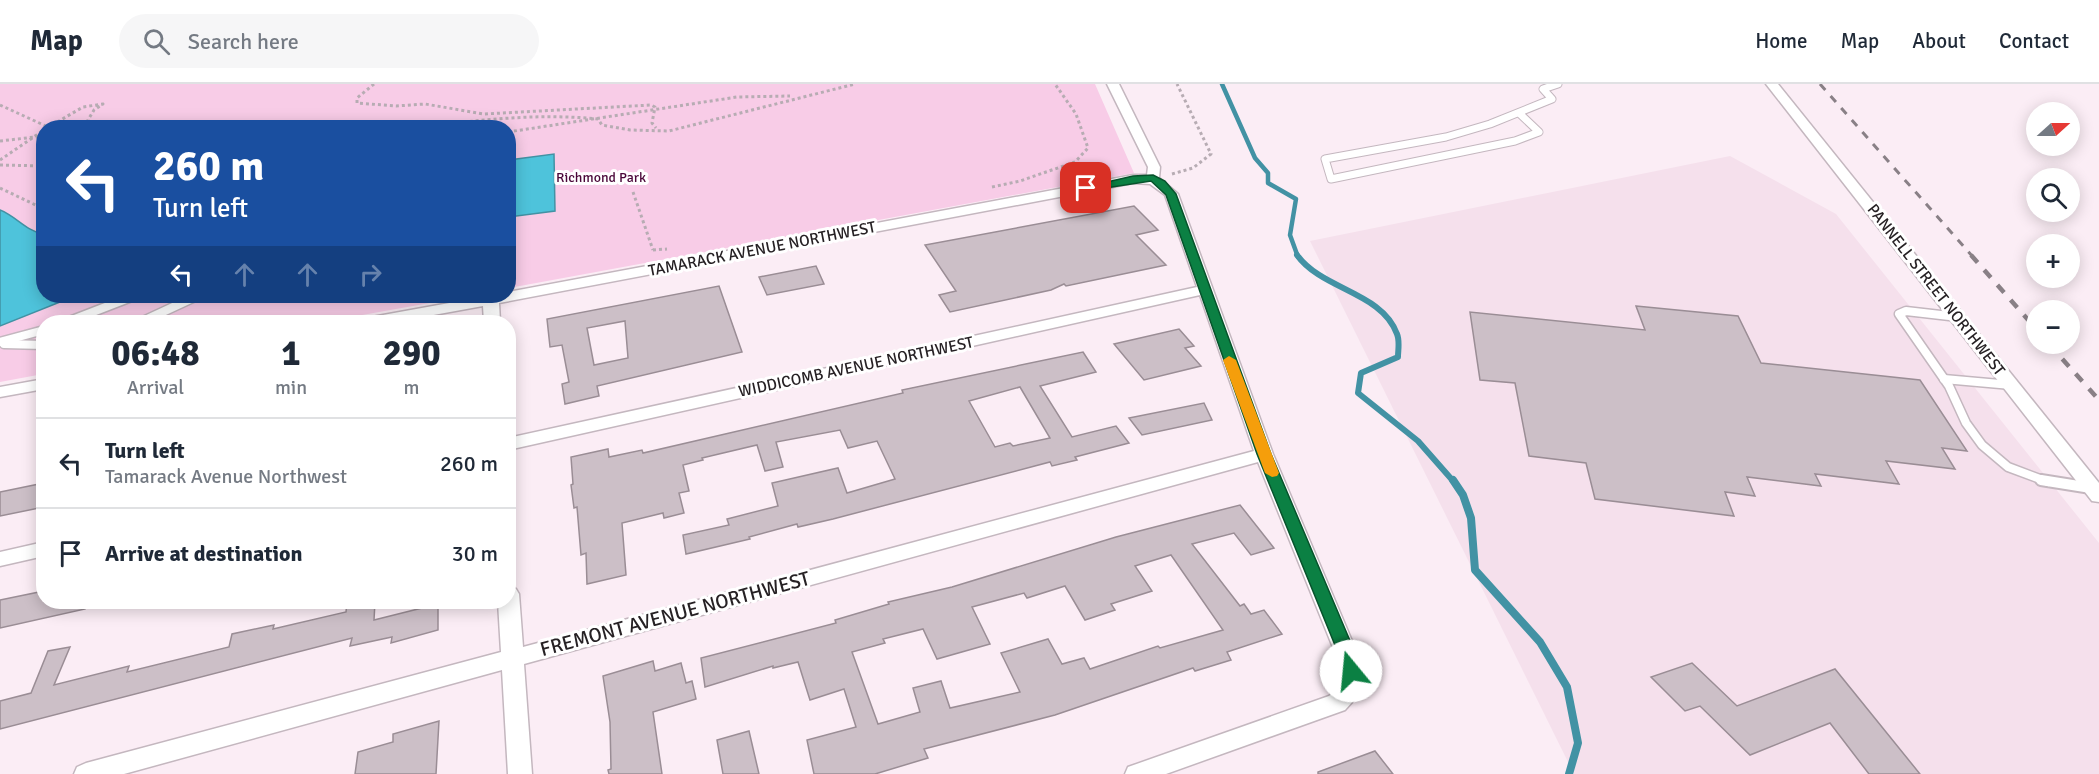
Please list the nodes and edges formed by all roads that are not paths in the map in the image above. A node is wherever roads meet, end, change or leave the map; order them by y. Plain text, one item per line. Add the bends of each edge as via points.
1 (1113, 84) edge
2 (1558, 84) edge
3 (1772, 84) edge
4 (1519, 113) junction
5 (1153, 178) junction
6 (1203, 290) junction
7 (516, 295) edge
8 (116, 303) edge
9 (182, 303) edge
10 (474, 303) edge
11 (85, 315) edge
12 (156, 315) edge
13 (410, 315) edge
14 (1958, 317) junction
15 (36, 332) edge
16 (0, 343) edge
17 (36, 345) edge
18 (1944, 379) junction
19 (36, 385) edge
20 (2012, 386) junction
21 (0, 392) edge
22 (516, 442) edge
23 (1264, 454) junction
24 (2096, 492) edge
25 (36, 551) edge
26 (0, 559) edge
27 (509, 609) edge
28 (512, 659) junction
29 (86, 774) edge
30 (520, 774) edge
31 (1137, 774) edge

1 - 5 street via 1154,167
2 - 4 lane via 1543,88 1552,99
3 - 14 street, PANNELL STREET NORTHWEST
4 - 4 lane via 1446,137 1325,159 1331,179 1515,141 1539,132
5 - 6 street via 1171,194
5 - 7 street, TAMARACK AVENUE NORTHWEST
6 - 22 street, WIDDICOMB AVENUE NORTHWEST
6 - 23 street
8 - 11 lane
9 - 12 lane
10 - 13 street, TAMARACK AVENUE NORTHWEST
14 - 18 lane via 1906,311 1899,314
14 - 20 street, PANNELL STREET NORTHWEST
15 - 16 lane
16 - 17 lane
18 - 20 lane
18 - 24 lane via 1968,426 1998,462 2014,473
19 - 21 street
20 - 24 street, PANNELL STREET NORTHWEST
23 - 28 street, FREMONT AVENUE NORTHWEST
23 - 31 street via 1347,655 1351,690 1337,703
25 - 26 street
27 - 28 street
28 - 29 street, FREMONT AVENUE NORTHWEST
28 - 30 street

